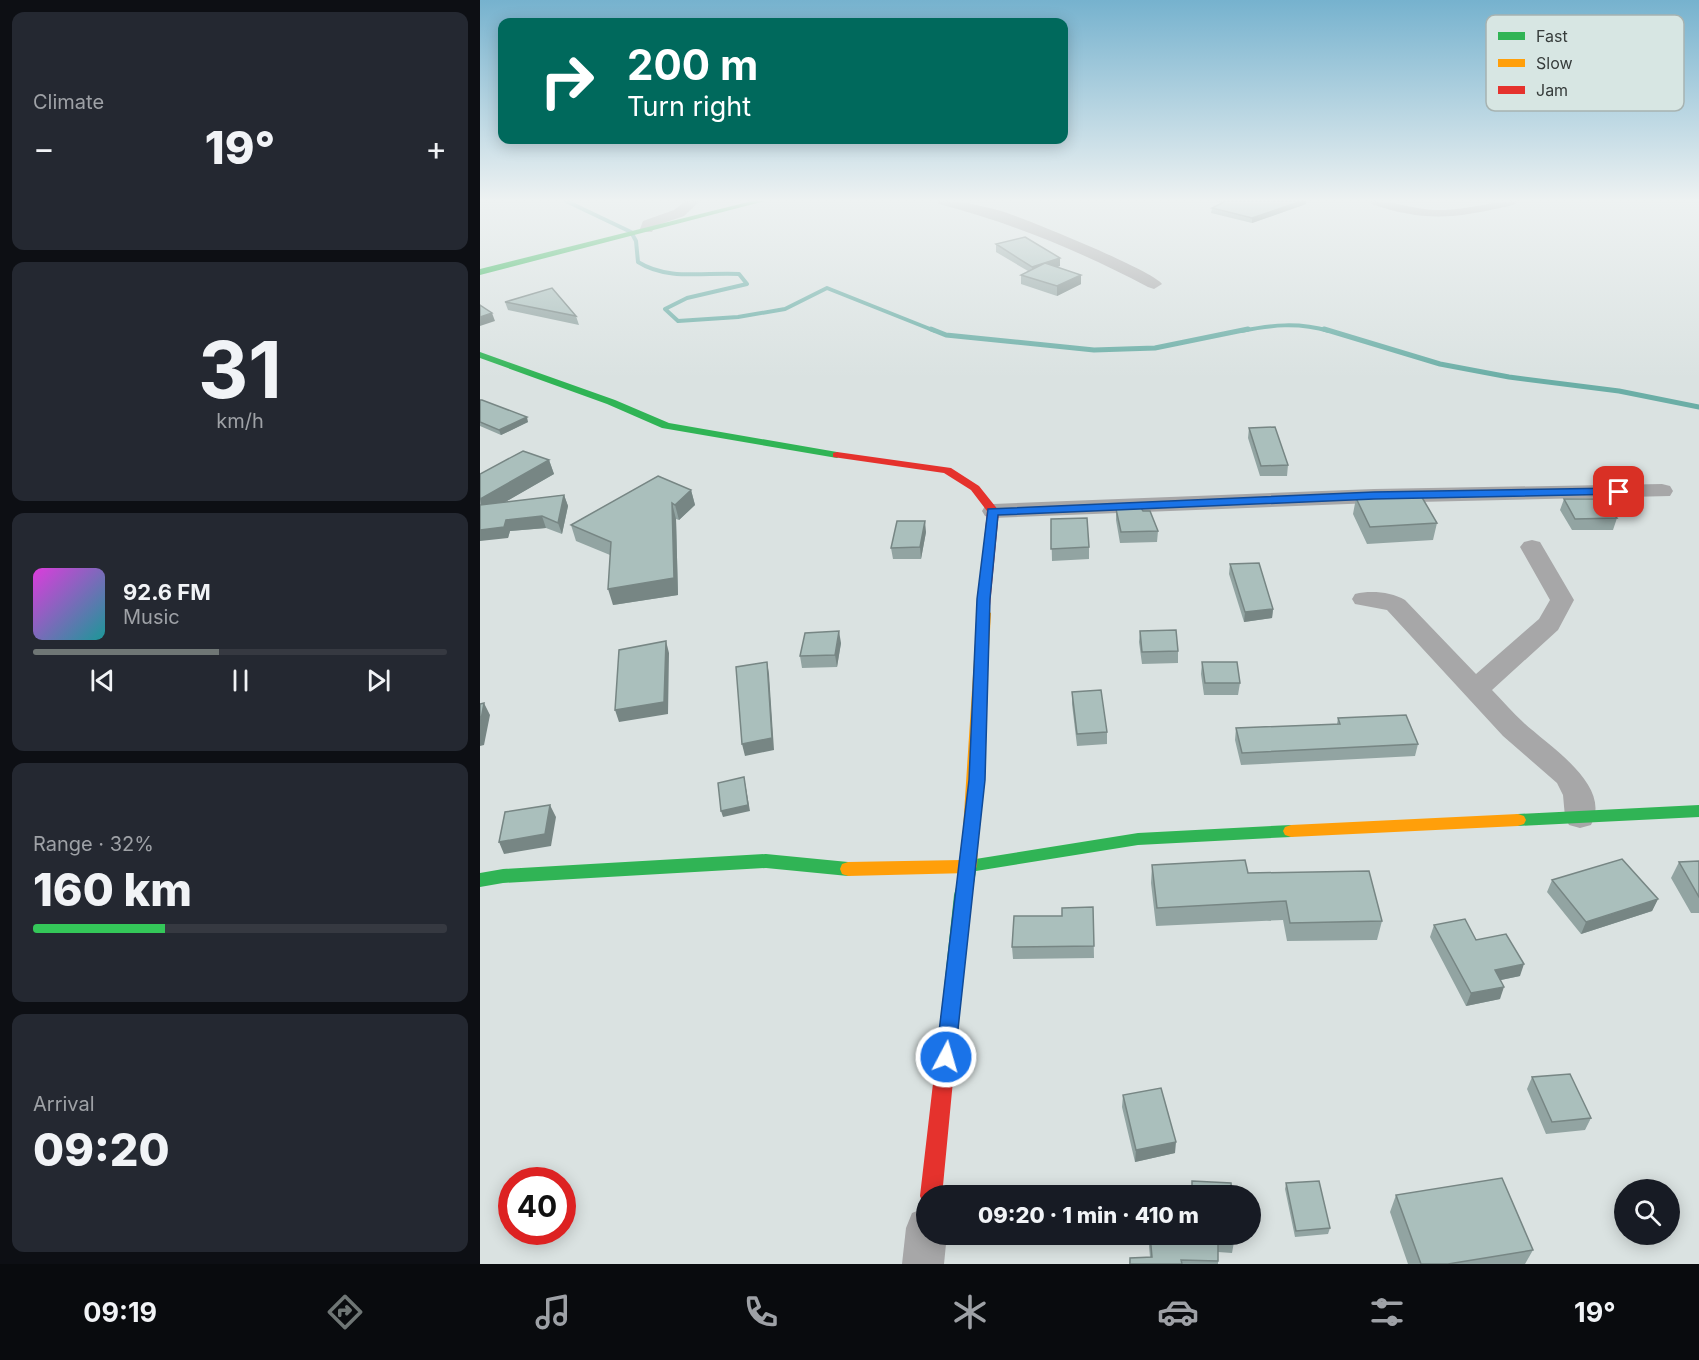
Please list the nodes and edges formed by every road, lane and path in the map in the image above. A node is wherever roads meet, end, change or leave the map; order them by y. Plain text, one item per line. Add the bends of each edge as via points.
1 (526, 260) edge
2 (1106, 260) edge
3 (480, 272) edge
4 (1154, 284) dead end
5 (480, 355) edge
6 (1662, 491) dead end
7 (993, 511) junction
8 (1532, 547) dead end
9 (1364, 599) dead end
10 (1477, 688) junction
11 (1699, 811) edge
12 (1580, 817) junction
13 (969, 866) junction
14 (480, 880) edge
15 (932, 1185) edge
16 (925, 1245) edge
17 (923, 1264) edge

1 - 3 street
2 - 4 street
5 - 7 street via 666,426 772,446 947,470 975,488
6 - 7 street via 1374,496
7 - 13 street via 984,599 977,780
8 - 10 street via 1562,600 1549,624
9 - 10 street via 1395,605
10 - 12 street via 1513,729 1567,776 1578,795
11 - 12 street
12 - 13 street via 1138,839
13 - 14 street via 842,869 766,861
13 - 15 street
16 - 17 street

